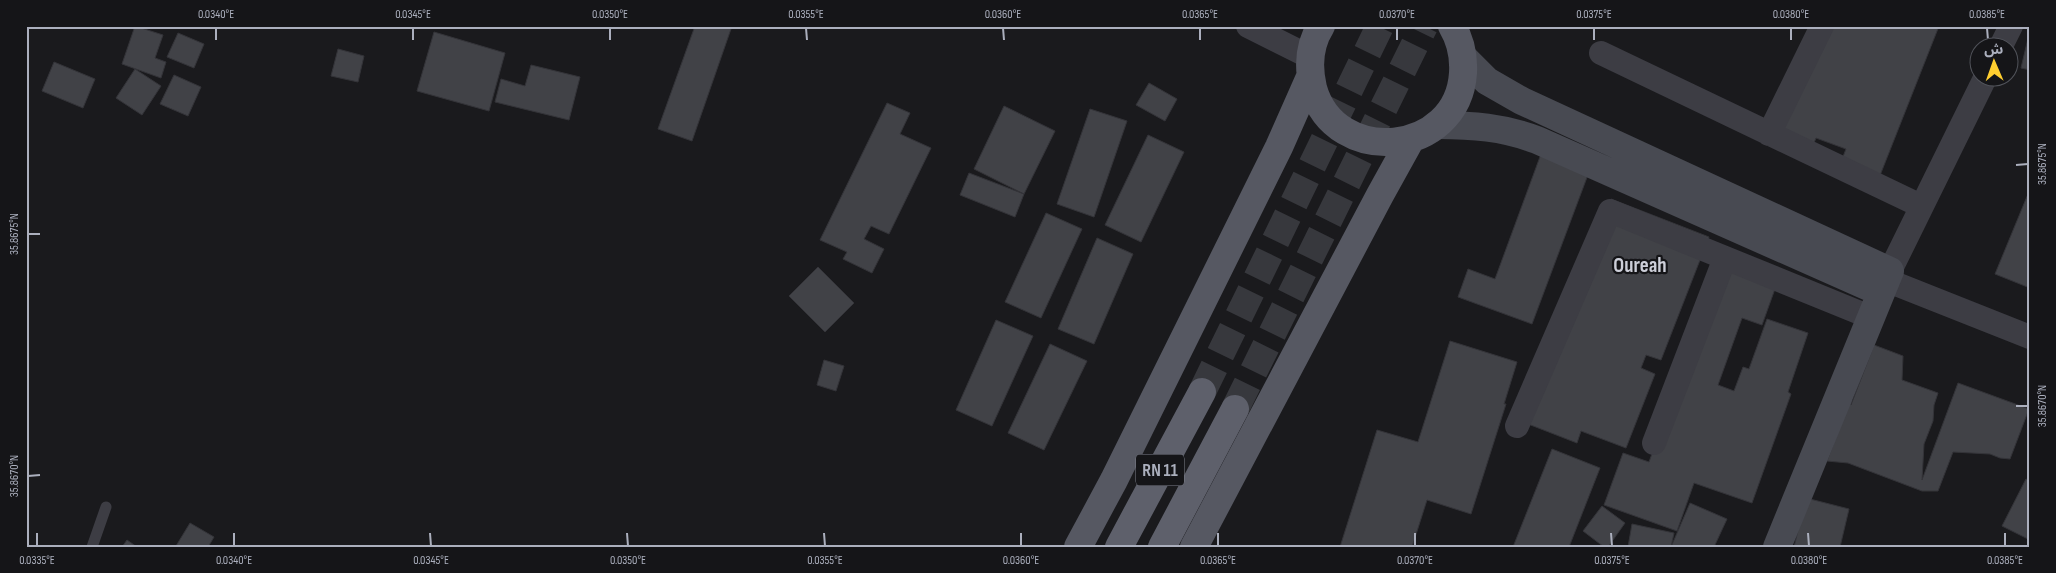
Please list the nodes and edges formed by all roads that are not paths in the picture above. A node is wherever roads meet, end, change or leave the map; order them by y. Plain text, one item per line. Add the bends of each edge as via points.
1 (1248, 26) edge
2 (1321, 26) edge
3 (1822, 26) edge
4 (2011, 26) edge
5 (1460, 37) edge
6 (2005, 38) edge
7 (1600, 54) dead end
8 (1310, 67) junction
9 (1980, 88) edge
10 (1436, 125) junction
11 (1769, 134) junction
12 (1411, 139) junction
13 (1921, 206) junction
14 (1725, 258) junction
15 (1885, 281) junction
16 (1870, 317) junction
17 (2030, 337) edge
18 (1202, 392) tunnel mouth
19 (1235, 409) tunnel mouth
20 (1517, 426) dead end
21 (1654, 443) dead end
22 (106, 507) dead end
23 (92, 547) edge
24 (1078, 547) edge
25 (1119, 547) edge
26 (1162, 547) edge
27 (1194, 547) edge
28 (1777, 547) edge

1 - 8 street
2 - 8 main road via 1313,43
3 - 11 street
4 - 6 street
5 - 10 main road via 1462,83 1453,106
5 - 15 main road via 1487,81 1515,98
7 - 11 street
8 - 12 main road via 1315,96 1338,126 1373,142
8 - 24 main road via 1275,156
9 - 13 street
10 - 12 main road
10 - 15 main road via 1495,128 1530,137
11 - 13 street
12 - 27 main road
13 - 15 street
14 - 16 street
14 - 20 street via 1610,211
14 - 21 street
15 - 16 main road
15 - 17 street
16 - 28 main road
18 - 25 highway, RN 11
19 - 26 highway, RN 11
22 - 23 lane

